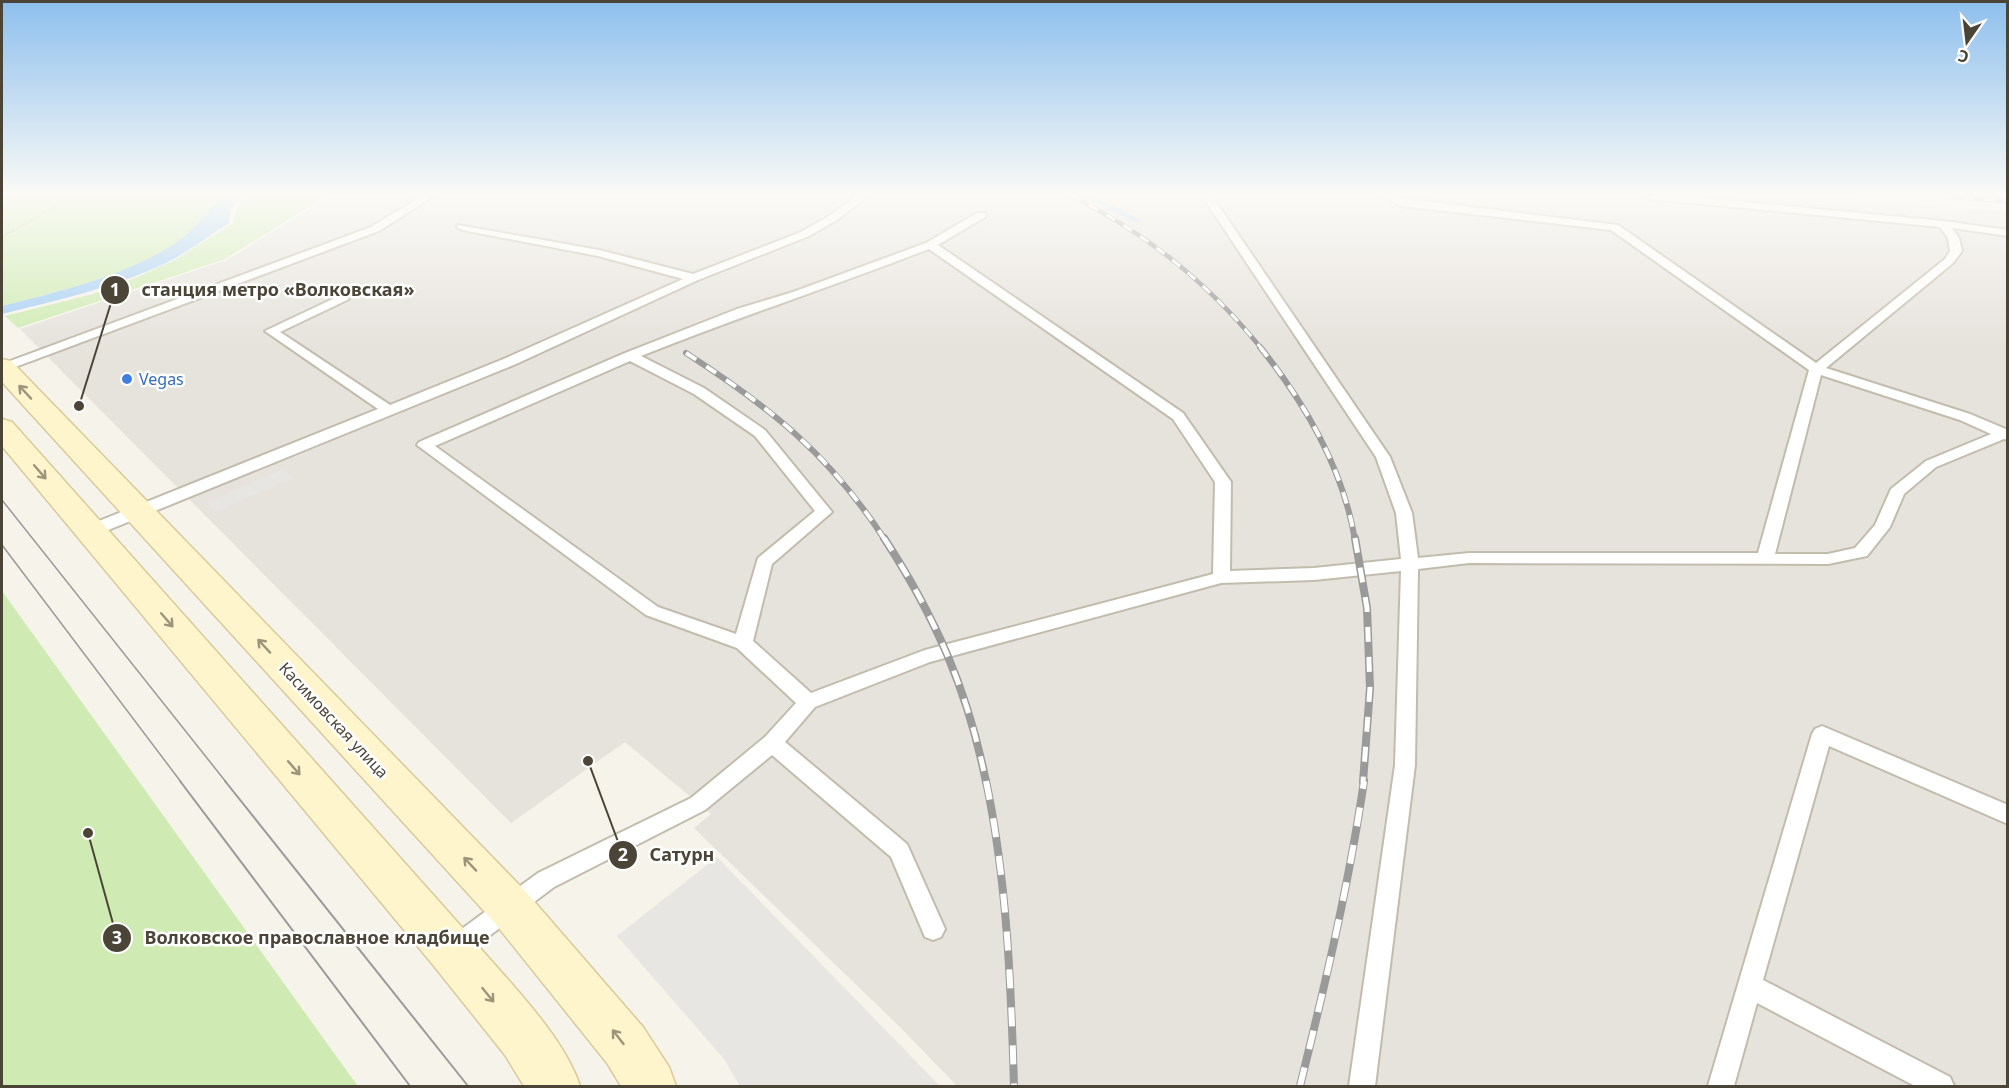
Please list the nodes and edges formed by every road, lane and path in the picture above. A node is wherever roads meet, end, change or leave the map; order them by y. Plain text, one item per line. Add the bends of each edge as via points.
1 (329, 247) edge
2 (566, 247) edge
3 (773, 247) edge
4 (925, 247) edge
5 (933, 247) edge
6 (1241, 247) edge
7 (1642, 247) edge
8 (1955, 247) edge
9 (694, 278) junction
10 (344, 299) dead end
11 (630, 356) junction
12 (2, 367) edge
13 (1816, 369) junction
14 (381, 405) junction
15 (2, 428) edge
16 (2006, 435) edge
17 (137, 511) junction
18 (90, 531) junction
19 (1765, 559) junction
20 (1410, 563) junction
21 (1221, 577) junction
22 (743, 644) junction
23 (808, 702) junction
24 (772, 742) junction
25 (2007, 815) edge
26 (510, 907) junction
27 (933, 929) dead end
28 (451, 950) junction
29 (1750, 986) junction
30 (554, 1086) edge
31 (650, 1086) edge
32 (1362, 1086) edge
33 (1721, 1086) edge
34 (1941, 1086) edge

1 - 12 lane
2 - 9 lane
3 - 9 lane
4 - 11 lane
5 - 21 lane via 1179,416 1223,482
6 - 20 lane via 1383,457 1404,513
7 - 13 lane
8 - 13 lane via 1948,261
9 - 14 lane via 511,361
10 - 14 lane via 271,331
11 - 22 lane via 699,391 760,433 824,512 764,562
11 - 22 lane via 424,445 652,612
17 -> 12 main road, Касимовская улица
13 - 16 lane via 1965,417
13 - 19 lane
14 - 17 lane via 197,475 173,496
15 -> 18 main road
16 - 19 lane via 1931,464 1897,492 1882,527 1861,552 1828,559
17 - 18 lane
26 -> 17 main road, Касимовская улица
18 -> 28 main road
19 - 20 lane via 1469,558
20 - 21 lane via 1314,574
20 - 32 lane via 1405,765
21 - 23 lane via 925,657
22 - 23 lane
23 - 24 lane
24 - 26 lane via 698,804 546,880
24 - 27 lane via 899,850
25 - 29 lane via 1822,734
26 - 28 lane
31 -> 26 main road, Касимовская улица via 625,1045
28 -> 30 main road via 523,1037
29 - 33 lane
29 - 34 lane

